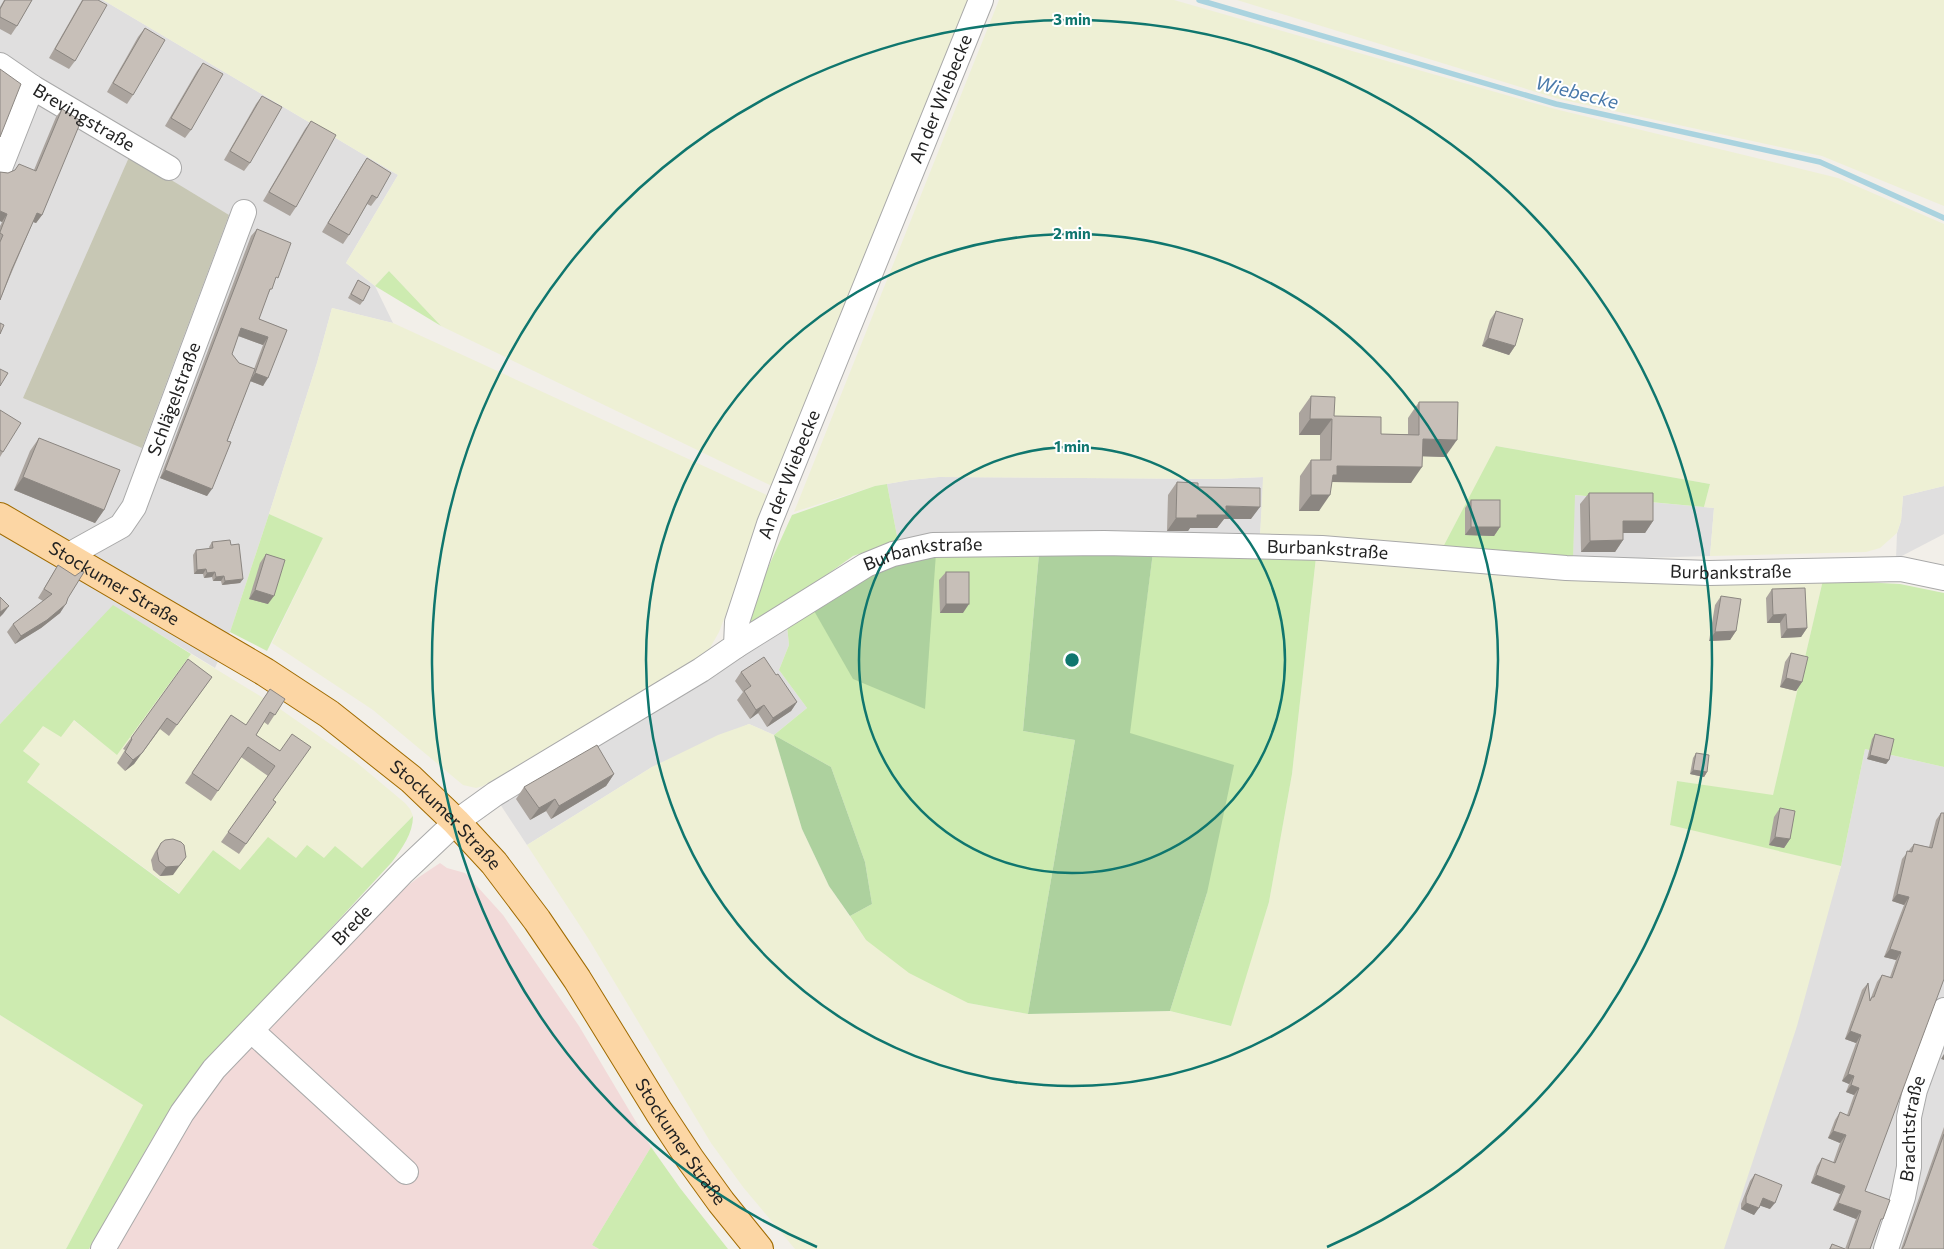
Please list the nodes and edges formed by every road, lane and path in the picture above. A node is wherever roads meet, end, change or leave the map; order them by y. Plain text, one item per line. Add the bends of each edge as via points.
1 (980, 0) edge
2 (0, 65) edge
3 (32, 87) junction
4 (0, 168) edge
5 (169, 168) dead end
6 (244, 212) dead end
7 (0, 517) edge
8 (68, 556) junction
9 (1944, 578) edge
10 (736, 646) junction
11 (456, 822) junction
12 (1944, 1010) edge
13 (252, 1031) junction
14 (406, 1172) dead end
15 (103, 1249) edge
16 (759, 1249) edge
17 (1886, 1249) edge

1 - 10 street, An der Wiebecke via 769,524 737,622
2 - 3 street, Brevingstraße
3 - 4 street
3 - 5 street, Brevingstraße
6 - 8 street, Schlägelstraße via 134,507 121,526
7 - 8 main road, Stockumer Straße
8 - 11 main road, Stockumer Straße via 265,672 329,714 411,779
9 - 10 street, Burbankstraße via 1900,569 1709,573 1566,568 1322,548 1104,543 933,545 893,554 866,565
10 - 11 street via 495,794
11 - 13 street, Brede
11 - 16 main road, Stockumer Straße via 494,862 537,920 690,1159
12 - 17 street, Brachtstraße via 1915,1090 1909,1117 1909,1167
13 - 14 street
13 - 15 street, Brede via 214,1069 182,1113

